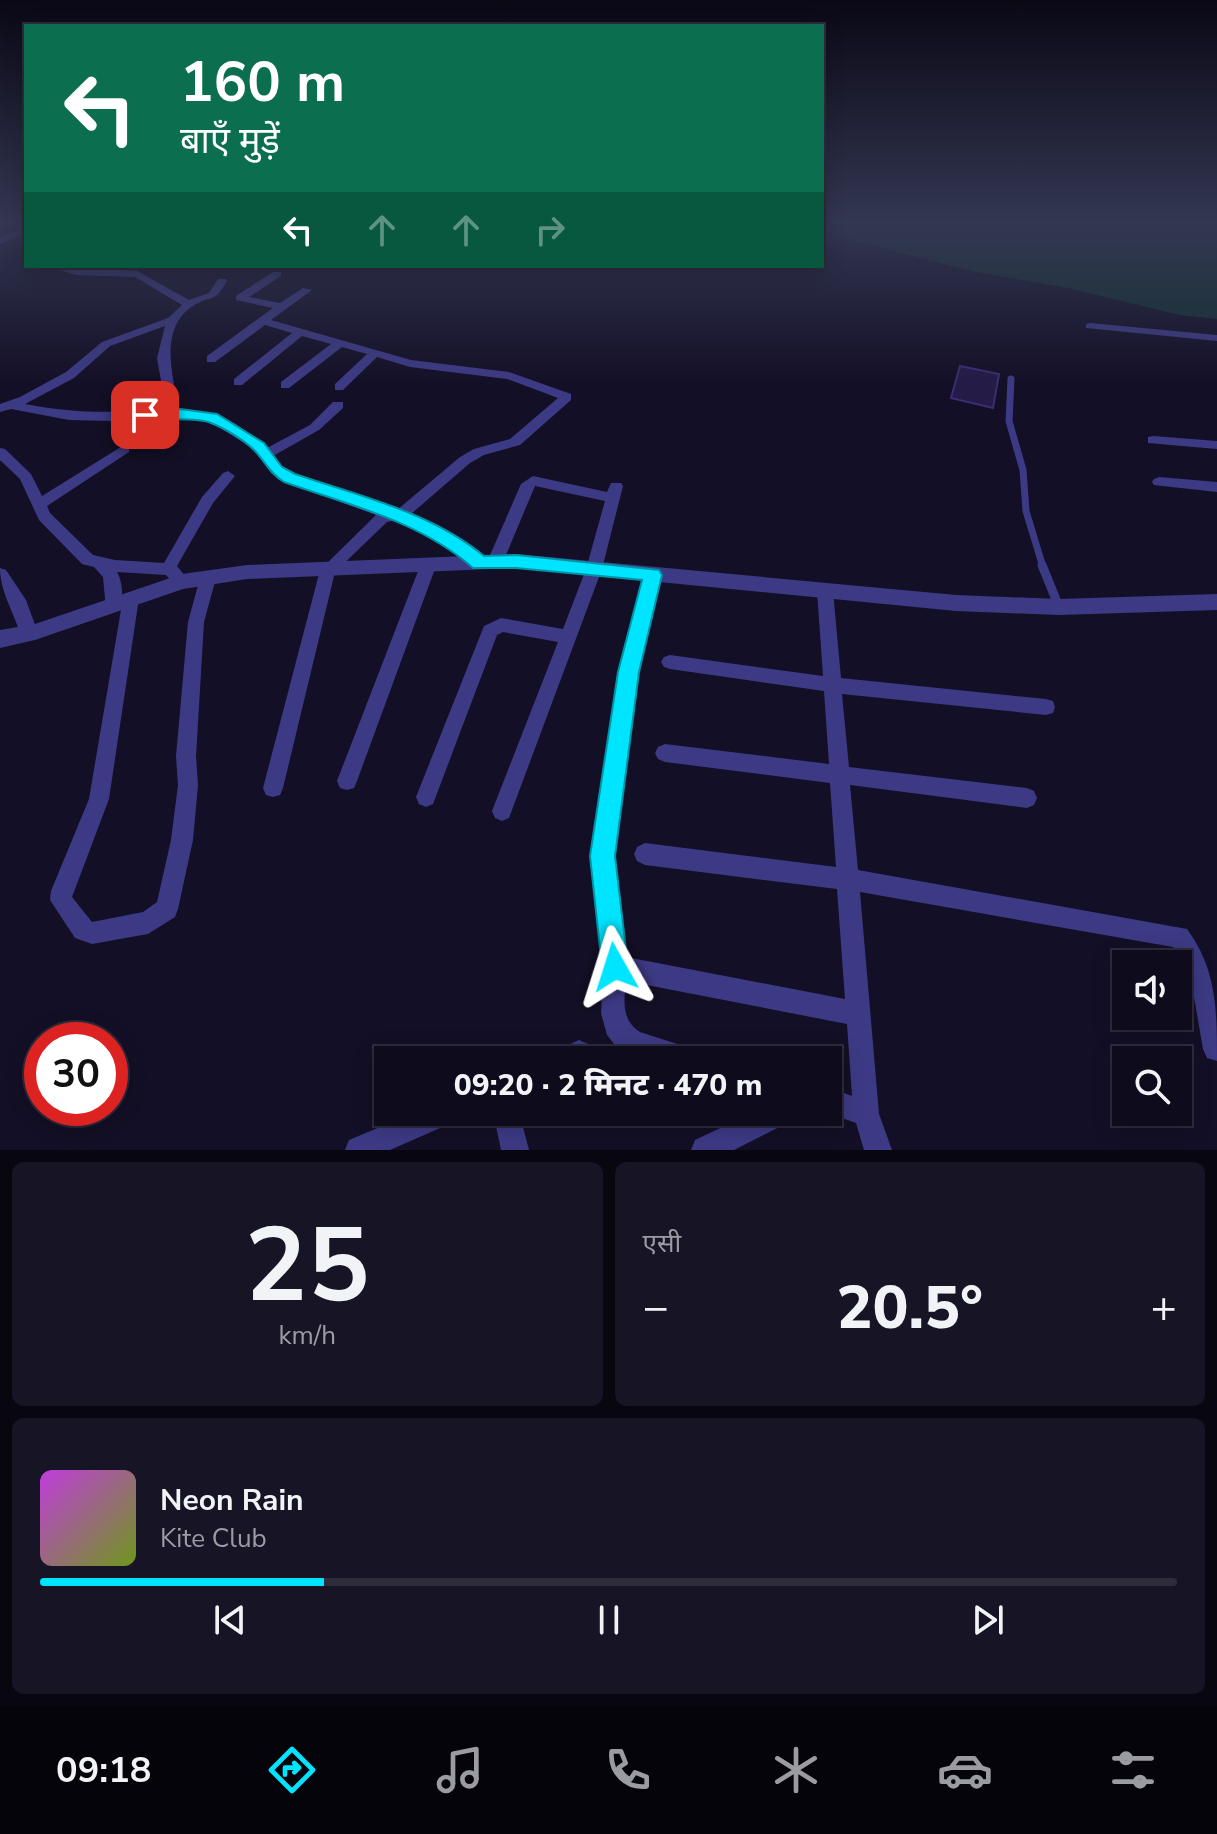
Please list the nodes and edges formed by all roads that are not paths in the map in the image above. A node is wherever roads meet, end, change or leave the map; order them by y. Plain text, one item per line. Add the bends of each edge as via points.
1 (143, 278) edge
2 (272, 278) edge
3 (222, 281) dead end
4 (307, 290) dead end
5 (214, 293) junction
6 (241, 298) junction
7 (189, 304) junction
8 (282, 307) junction
9 (172, 320) junction
10 (263, 321) junction
11 (1090, 326) dead end
12 (300, 332) junction
13 (1217, 338) edge
14 (340, 343) junction
15 (375, 353) junction
16 (211, 359) dead end
17 (1011, 379) dead end
18 (238, 382) dead end
19 (285, 385) dead end
20 (339, 387) dead end
21 (338, 405) dead end
22 (6, 406) edge
23 (173, 412) junction
24 (1153, 440) dead end
25 (1217, 445) edge
26 (124, 449) dead end
27 (0, 452) edge
28 (266, 454) junction
29 (228, 476) dead end
30 (1159, 482) dead end
31 (1217, 487) edge
32 (38, 505) junction
33 (395, 515) junction
34 (99, 563) junction
35 (488, 563) junction
36 (428, 566) junction
37 (594, 569) junction
38 (328, 570) junction
39 (0, 574) edge
40 (175, 575) junction
41 (653, 575) junction
42 (208, 578) junction
43 (825, 591) junction
44 (122, 601) junction
45 (1217, 602) edge
46 (1059, 607) junction
47 (29, 633) junction
48 (570, 637) junction
49 (0, 639) edge
50 (670, 662) dead end
51 (832, 685) junction
52 (1046, 707) dead end
53 (665, 753) dead end
54 (838, 774) junction
55 (347, 781) dead end
56 (273, 788) dead end
57 (426, 797) dead end
58 (1027, 798) dead end
59 (502, 811) dead end
60 (645, 854) dead end
61 (846, 879) junction
62 (615, 967) junction
63 (857, 1014) junction
64 (649, 1046) edge
65 (1216, 1049) edge
66 (842, 1105) edge
67 (866, 1114) junction
68 (415, 1126) edge
69 (509, 1126) edge
70 (754, 1126) edge
71 (359, 1150) edge
72 (515, 1150) edge
73 (705, 1150) edge
74 (878, 1150) edge

1 - 7 street
2 - 6 street
3 - 5 street
4 - 8 street
5 - 6 street
5 - 7 street
6 - 8 street
7 - 9 street
8 - 10 street
9 - 22 street via 106,344 70,375
9 - 23 street via 163,358
10 - 12 street
10 - 16 street
11 - 13 street
12 - 14 street
12 - 18 street
14 - 15 street
14 - 19 street
15 - 20 street
15 - 33 street via 509,376 567,397 515,442 465,460
17 - 46 lane via 1009,421 1023,470 1026,511
21 - 28 street via 317,427
22 - 23 street via 69,416
23 - 28 street via 212,417
24 - 25 street
26 - 32 street
27 - 32 street via 26,477
28 - 33 street via 289,478
29 - 40 street via 211,494
30 - 31 street
32 - 34 street via 80,554
33 - 35 street via 442,534
33 - 38 street via 382,518
34 - 40 street
34 - 44 street via 110,572
35 - 36 street
35 - 37 street
35 - 37 street via 533,481 614,492
36 - 38 street
36 - 55 street
37 - 41 street
37 - 48 street
38 - 42 street
38 - 56 street
39 - 47 street via 18,600
40 - 42 street
40 - 44 street
41 - 43 street
41 - 62 street via 628,672 603,856
42 - 44 street via 196,622 188,785 167,909 148,923 92,933 83,930 61,900 99,799
43 - 46 street
43 - 51 street
44 - 47 street
45 - 46 street
47 - 49 street
48 - 57 street via 501,625 490,631
48 - 59 street
50 - 51 street
51 - 52 street
51 - 54 street
53 - 54 street
54 - 58 street
54 - 61 street
60 - 61 street
61 - 63 street
61 - 65 street via 1179,937 1200,963
62 - 63 street
62 - 64 street via 610,1009 614,1027 622,1037
63 - 67 street
66 - 67 street
67 - 74 street
68 - 71 street
69 - 72 street
70 - 73 street

